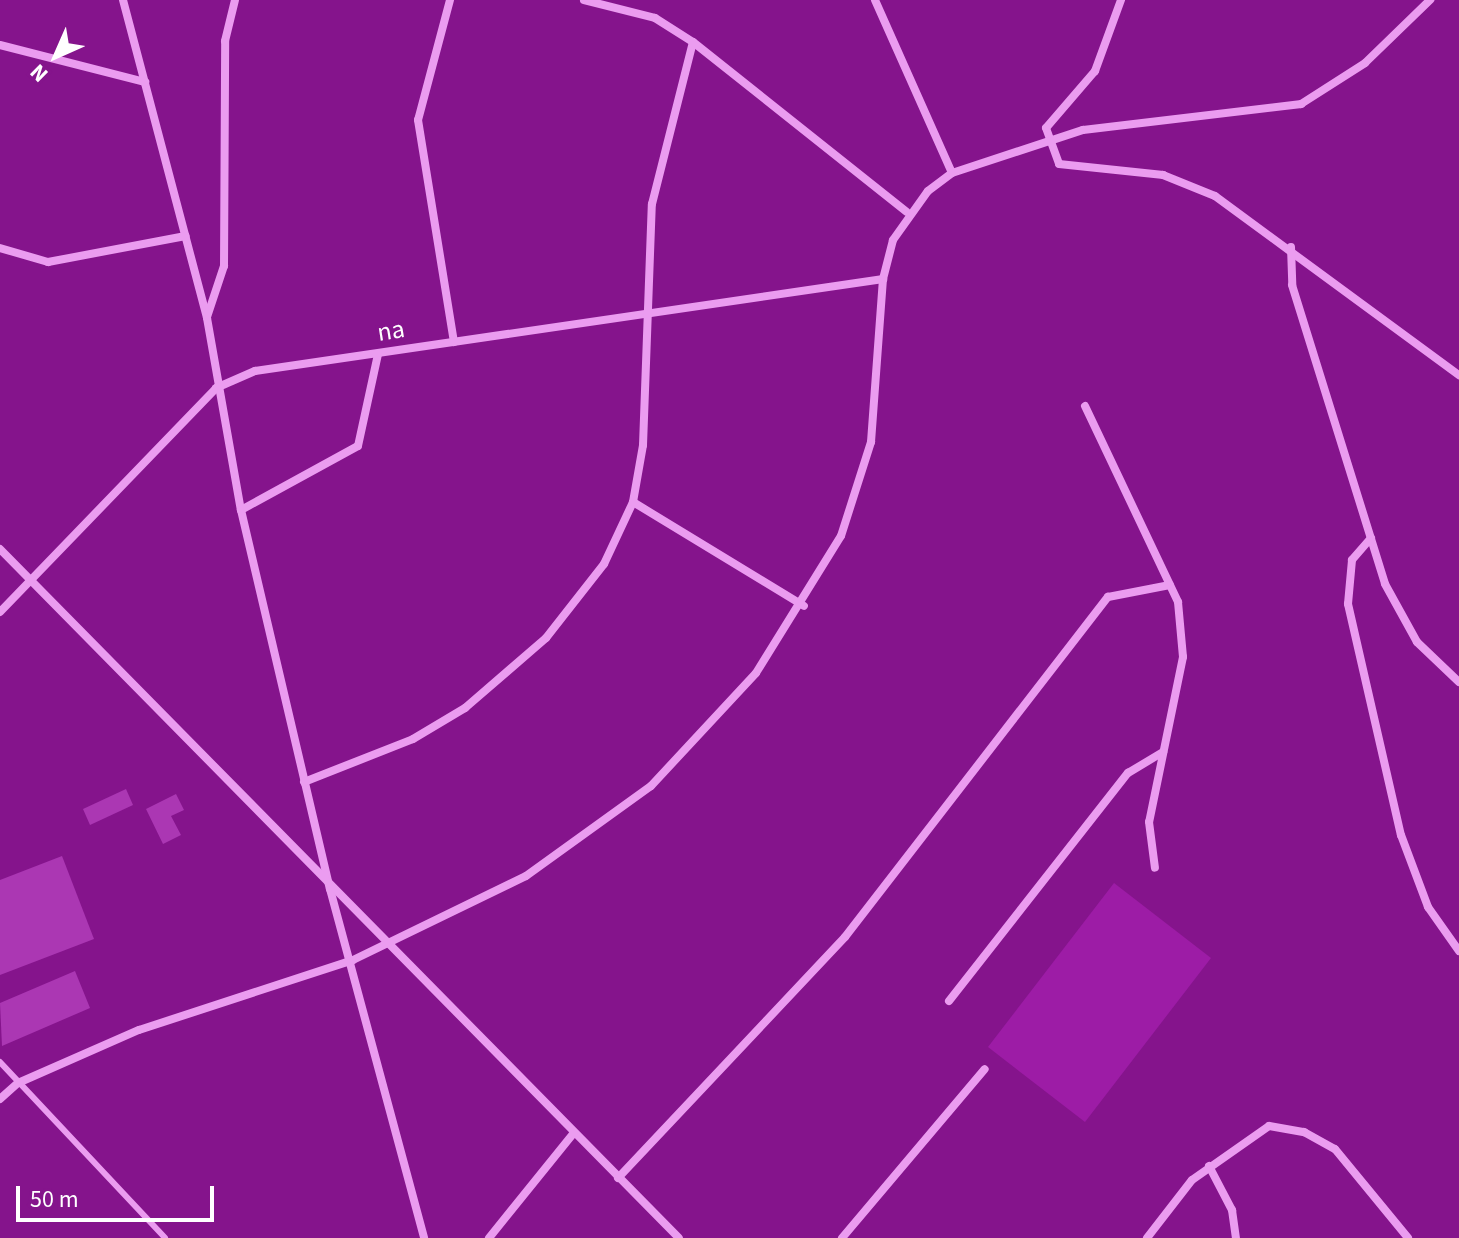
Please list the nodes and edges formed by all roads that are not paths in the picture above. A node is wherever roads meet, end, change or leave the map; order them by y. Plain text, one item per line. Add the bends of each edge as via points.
1 (123, 0) edge
2 (235, 0) edge
3 (450, 0) edge
4 (584, 0) edge
5 (875, 0) edge
6 (1121, 0) edge
7 (1430, 0) edge
8 (613, 3) edge
9 (693, 42) junction
10 (0, 45) edge
11 (145, 82) junction
12 (1048, 141) junction
13 (952, 173) junction
14 (907, 212) junction
15 (186, 236) junction
16 (1291, 247) junction
17 (0, 248) edge
18 (883, 279) junction
19 (645, 314) junction
20 (207, 318) junction
21 (454, 342) junction
22 (378, 354) junction
23 (1459, 375) edge
24 (216, 388) junction
25 (1085, 406) dead end
26 (633, 502) junction
27 (241, 510) junction
28 (1371, 538) junction
29 (0, 549) edge
30 (32, 581) junction
31 (1170, 585) junction
32 (804, 606) junction
33 (0, 612) edge
34 (1459, 682) edge
35 (1163, 752) junction
36 (304, 782) junction
37 (1155, 868) dead end
38 (330, 889) junction
39 (384, 945) junction
40 (1459, 951) edge
41 (353, 960) junction
42 (949, 1001) dead end
43 (0, 1062) edge
44 (985, 1069) dead end
45 (18, 1083) junction
46 (0, 1099) edge
47 (573, 1134) junction
48 (1209, 1166) junction
49 (618, 1178) junction
50 (165, 1238) edge
51 (424, 1238) edge
52 (489, 1238) edge
53 (679, 1238) edge
54 (842, 1238) edge
55 (1147, 1238) edge
56 (1236, 1238) edge
57 (1408, 1238) edge

1 - 11 street
2 - 20 street via 225,41 224,266
3 - 21 street via 418,120
4 - 8 street
5 - 13 street
6 - 12 street via 1095,71 1054,112
7 - 12 street via 1365,63 1301,104 1155,116
8 - 9 street via 655,18
9 - 14 street
9 - 19 street via 652,204
10 - 11 street
11 - 15 street
12 - 13 street
12 - 16 street via 1069,170 1163,175 1215,196
13 - 14 street
14 - 18 street
15 - 17 street via 48,262
15 - 20 street
16 - 23 street
16 - 28 street via 1292,285
18 - 19 street, na
18 - 32 street via 865,466 841,536
19 - 21 street, na
19 - 26 street via 643,445
20 - 24 street
21 - 22 street, na
22 - 24 street, na via 255,371
22 - 27 street via 358,446
24 - 27 street
24 - 30 street, na
25 - 31 street
26 - 32 street
26 - 36 street via 604,564 500,682 413,739
27 - 36 street
28 - 34 street via 1417,642
28 - 40 street via 1352,560 1348,604 1401,835 1428,907
29 - 30 street
30 - 33 street, na
30 - 38 street
31 - 35 street via 1183,657
31 - 49 street via 1123,592 1100,606 845,937
32 - 39 street via 756,673 651,786 526,876
35 - 37 street via 1149,822
35 - 42 street via 1128,773
36 - 38 street
38 - 39 street
38 - 41 street
39 - 41 street
39 - 47 street
41 - 45 street via 139,1030
41 - 51 street
43 - 45 lane
44 - 54 street
45 - 46 street
45 - 50 lane
47 - 49 street
47 - 52 street
48 - 55 street
48 - 56 street via 1232,1210
48 - 57 street via 1269,1126 1304,1132 1335,1149
49 - 53 street

